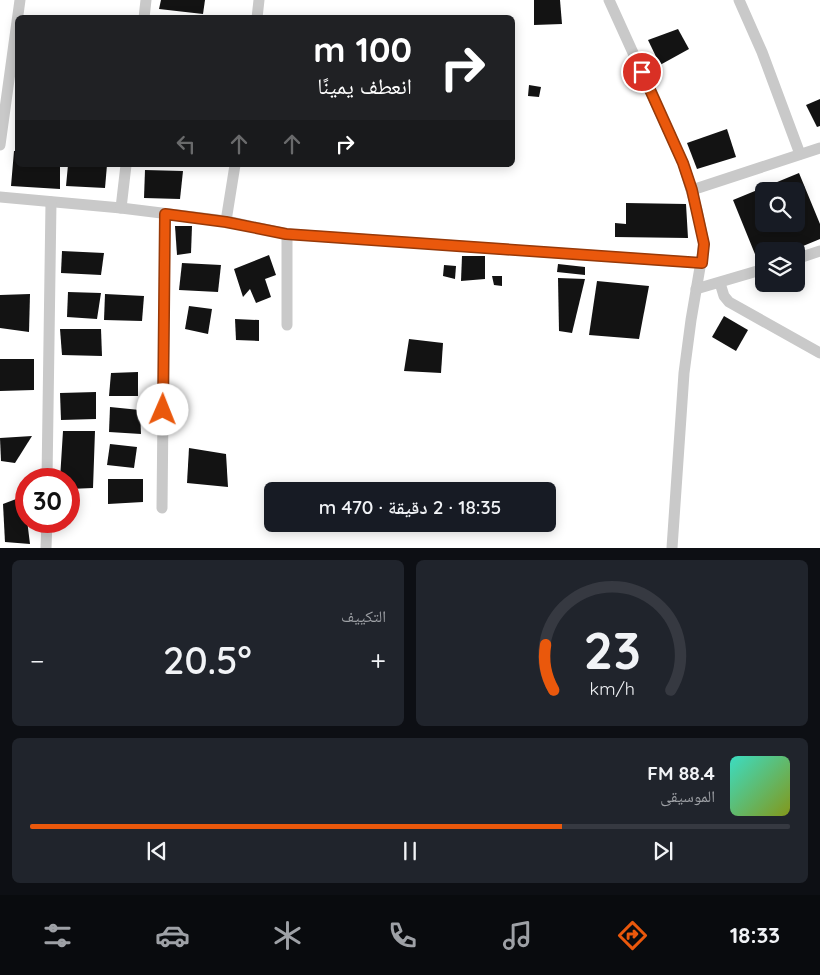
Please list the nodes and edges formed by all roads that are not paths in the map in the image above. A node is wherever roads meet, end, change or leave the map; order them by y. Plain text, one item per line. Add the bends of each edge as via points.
1 (20, 0) edge
2 (146, 0) edge
3 (259, 0) edge
4 (609, 0) edge
5 (739, 0) edge
6 (18, 15) edge
7 (144, 15) edge
8 (256, 15) edge
9 (15, 36) edge
10 (0, 145) edge
11 (820, 148) edge
12 (800, 154) junction
13 (126, 167) edge
14 (235, 167) edge
15 (692, 190) junction
16 (0, 197) edge
17 (51, 202) junction
18 (121, 208) junction
19 (165, 214) junction
20 (226, 222) junction
21 (286, 234) junction
22 (820, 251) edge
23 (805, 256) edge
24 (702, 263) junction
25 (755, 272) edge
26 (720, 283) junction
27 (696, 289) junction
28 (287, 325) dead end
29 (820, 353) edge
30 (47, 468) edge
31 (162, 508) dead end
32 (47, 533) edge
33 (46, 548) edge
34 (672, 548) edge

1 - 6 street
2 - 7 street
3 - 8 street
4 - 15 street via 683,163
5 - 12 street
9 - 10 street
11 - 12 street
12 - 15 street
13 - 18 street
14 - 20 street
15 - 24 street via 704,244
16 - 17 street
17 - 18 street
17 - 30 street
18 - 19 street
19 - 20 street
19 - 31 street
20 - 21 street
21 - 24 street
21 - 28 street
22 - 23 street
24 - 27 street
25 - 26 street
26 - 27 street
26 - 29 street via 729,302
27 - 34 street via 684,373
32 - 33 street

